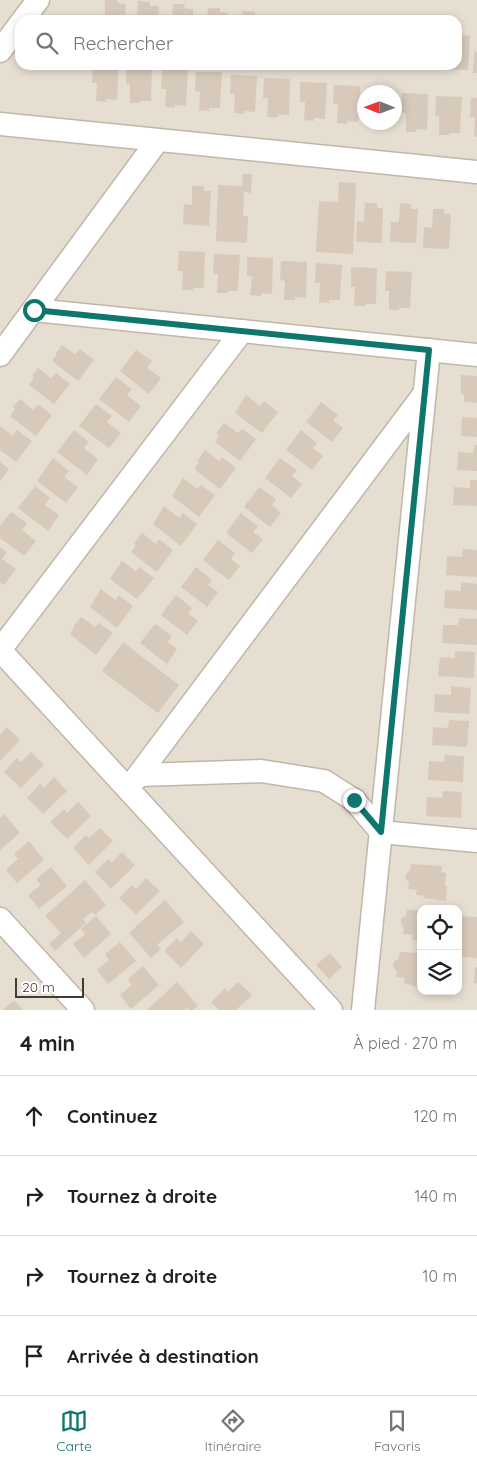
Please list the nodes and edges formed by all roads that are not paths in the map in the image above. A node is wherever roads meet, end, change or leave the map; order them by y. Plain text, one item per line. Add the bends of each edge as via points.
1 (38, 0) edge
2 (27, 15) edge
3 (15, 31) edge
4 (0, 51) edge
5 (0, 124) edge
6 (158, 140) junction
7 (477, 172) edge
8 (34, 310) junction
9 (242, 331) junction
10 (429, 350) junction
11 (477, 355) edge
12 (0, 356) edge
13 (425, 393) junction
14 (133, 782) junction
15 (381, 832) junction
16 (477, 841) edge
17 (0, 919) edge
18 (83, 1010) edge
19 (331, 1010) edge
20 (364, 1010) edge

1 - 2 street
3 - 4 street
5 - 6 street
6 - 7 street
6 - 8 street
8 - 9 street
8 - 12 street
9 - 10 street
9 - 14 street via 0,650
10 - 11 street
10 - 13 street
13 - 14 street
13 - 15 street
14 - 15 street via 261,771 324,781 354,800
14 - 19 street
15 - 16 street
15 - 20 street
17 - 18 street

